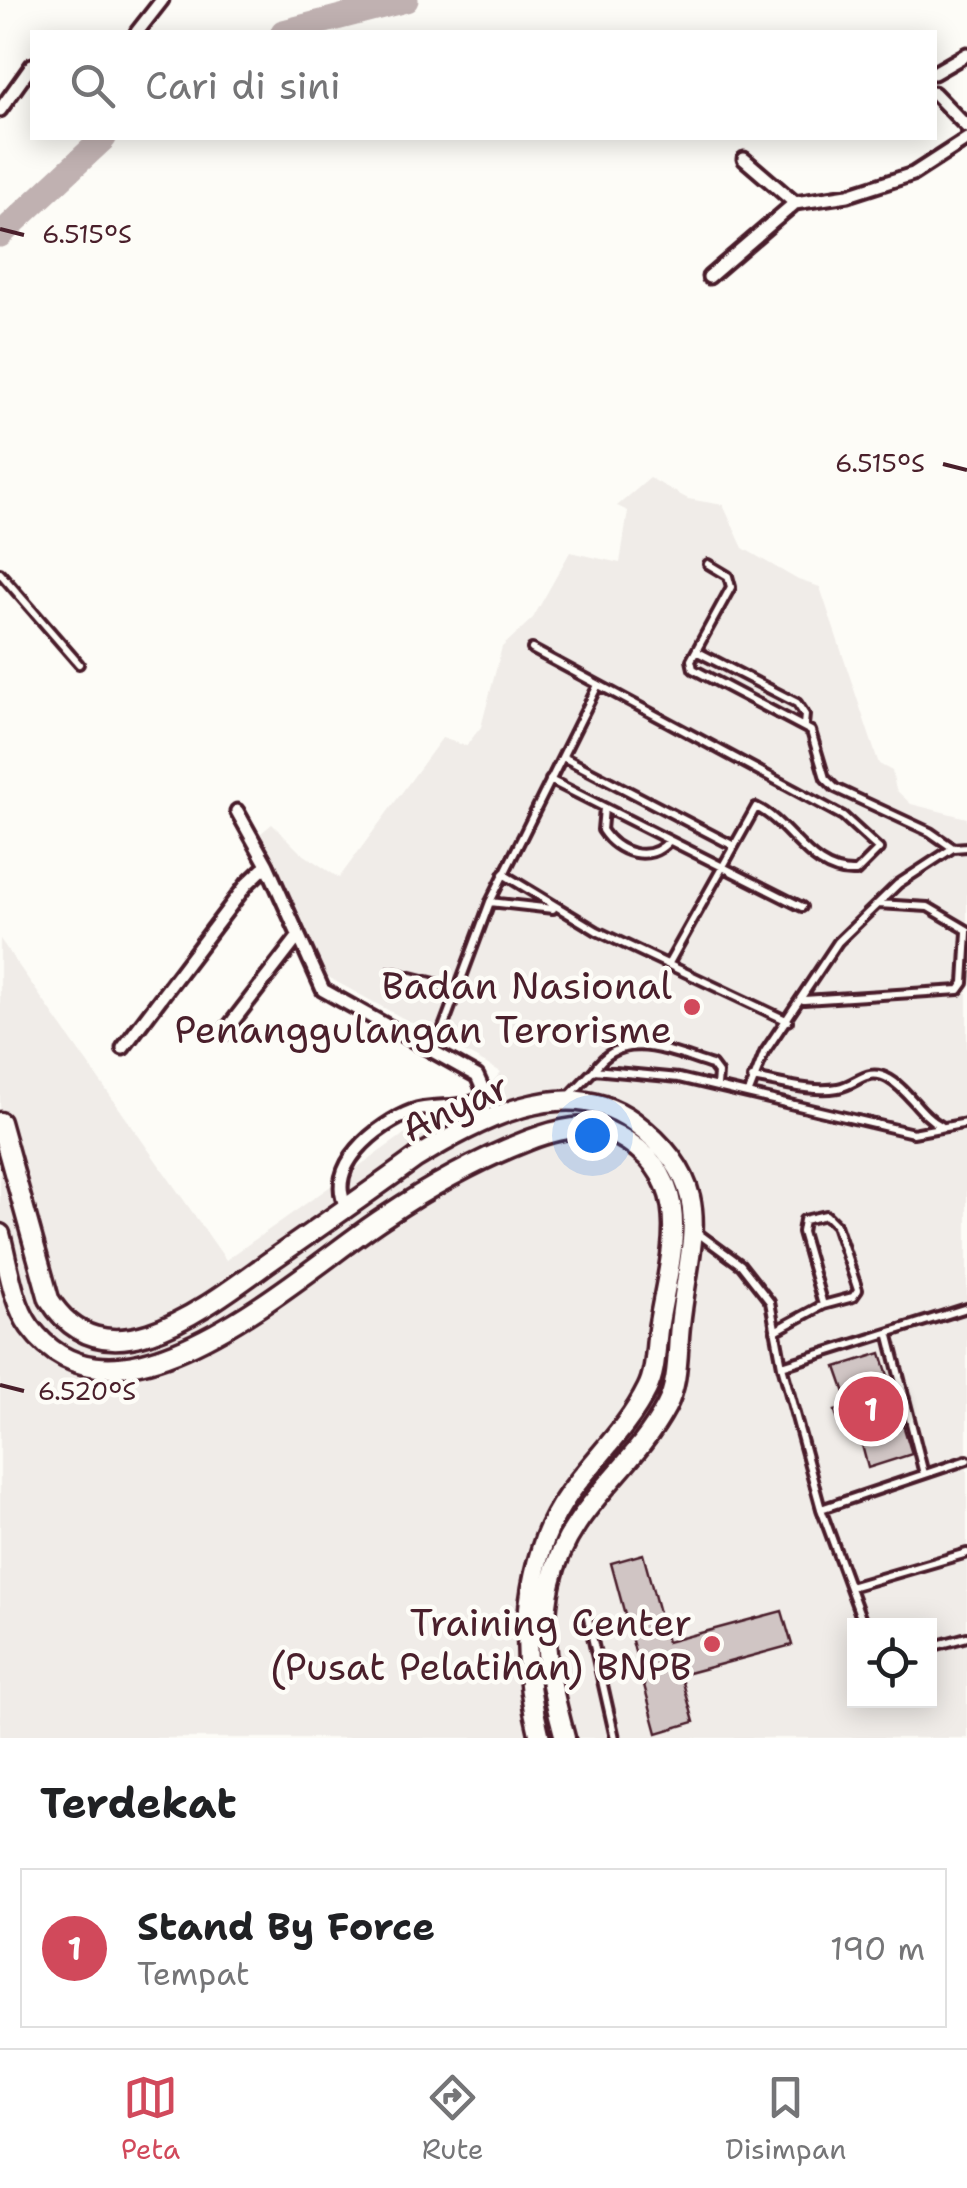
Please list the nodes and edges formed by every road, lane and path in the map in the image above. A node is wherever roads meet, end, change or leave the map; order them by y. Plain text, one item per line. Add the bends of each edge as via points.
1 (162, 0) edge
2 (139, 30) edge
3 (967, 54) edge
4 (30, 67) edge
5 (937, 71) edge
6 (937, 95) edge
7 (0, 110) edge
8 (967, 127) edge
9 (967, 139) edge
10 (744, 159) dead end
11 (794, 203) junction
12 (709, 277) dead end
13 (708, 564) dead end
14 (0, 573) edge
15 (532, 649) dead end
16 (696, 651) junction
17 (79, 664) dead end
18 (598, 685) junction
19 (762, 685) junction
20 (755, 700) junction
21 (804, 725) junction
22 (563, 757) junction
23 (550, 780) junction
24 (604, 808) junction
25 (237, 812) dead end
26 (669, 841) junction
27 (732, 845) junction
28 (967, 846) edge
29 (952, 848) junction
30 (267, 866) junction
31 (721, 868) junction
32 (503, 874) junction
33 (490, 902) junction
34 (876, 904) junction
35 (802, 907) dead end
36 (559, 910) junction
37 (967, 931) edge
38 (298, 937) junction
39 (669, 963) junction
40 (391, 972) dead end
41 (455, 988) junction
42 (803, 1000) junction
43 (788, 1021) junction
44 (223, 1034) dead end
45 (123, 1048) dead end
46 (434, 1053) junction
47 (594, 1070) junction
48 (752, 1078) junction
49 (717, 1086) junction
50 (748, 1092) junction
51 (566, 1100) junction
52 (0, 1122) edge
53 (967, 1123) edge
54 (942, 1126) junction
55 (369, 1192) junction
56 (695, 1206) junction
57 (347, 1208) junction
58 (674, 1209) junction
59 (385, 1216) junction
60 (696, 1230) junction
61 (0, 1234) edge
62 (824, 1304) junction
63 (967, 1308) edge
64 (775, 1331) junction
65 (889, 1336) junction
66 (782, 1366) junction
67 (624, 1423) junction
68 (645, 1436) junction
69 (967, 1460) edge
70 (924, 1474) junction
71 (820, 1509) junction
72 (967, 1553) edge
73 (850, 1587) junction
74 (587, 1614) dead end
75 (861, 1618) edge
76 (967, 1637) edge
77 (937, 1645) edge
78 (540, 1738) edge
79 (565, 1738) edge
80 (615, 1738) edge

1 - 2 street
3 - 5 street
4 - 7 street
6 - 8 street
9 - 11 street via 914,174
10 - 11 street
11 - 12 street
13 - 16 lane via 731,581
14 - 17 lane
15 - 18 lane
16 - 19 lane
16 - 20 lane via 693,669
18 - 22 lane
18 - 27 lane via 843,816 880,849 856,872 843,872 807,853 781,820 756,807
19 - 20 lane
19 - 21 lane via 800,706
20 - 21 lane
21 - 29 lane via 829,783
22 - 23 lane
22 - 27 lane
23 - 24 lane
23 - 32 lane
24 - 26 lane
24 - 26 lane via 602,830 615,843 643,856
25 - 30 street
26 - 31 lane
27 - 31 lane
28 - 29 lane
29 - 34 lane
30 - 38 street
30 - 45 street via 246,884
31 - 35 lane
31 - 39 lane
32 - 33 lane
32 - 36 lane
33 - 36 lane
33 - 41 lane
34 - 37 lane via 928,907
34 - 42 lane via 838,942
36 - 39 lane
37 - 42 lane via 960,990
38 - 44 street
38 - 46 street via 316,981 330,996
39 - 43 lane
40 - 41 lane
41 - 46 lane
42 - 43 lane
43 - 48 lane
46 - 57 street via 477,1076 485,1094 476,1104 415,1110 388,1123 347,1166 340,1188
47 - 49 lane
47 - 49 lane via 618,1049 648,1045 712,1064
47 - 51 lane
48 - 50 lane
48 - 54 lane via 830,1089 866,1074 884,1076
49 - 50 lane
50 - 54 lane via 913,1133
51 - 55 street, Anyar via 516,1110 452,1136
51 - 56 street, Anyar via 602,1105 633,1121 671,1160
52 - 57 street, Anyar via 50,1299 68,1323 93,1336 130,1336 180,1324
53 - 54 lane
55 - 57 street, Anyar
55 - 59 street
56 - 58 street
56 - 60 street, Anyar
58 - 59 street, Anyar via 660,1179 623,1139 570,1128 473,1162
58 - 67 street via 676,1238 650,1382
59 - 61 street, Anyar via 205,1342 158,1361 107,1367 65,1354 34,1332 21,1312
60 - 64 lane via 763,1289
60 - 68 street, Anyar via 670,1398
62 - 62 lane via 802,1232 804,1220 826,1215 836,1224 858,1283 853,1297
62 - 64 lane
63 - 65 lane
64 - 66 lane
65 - 66 lane
65 - 70 lane
66 - 71 lane
67 - 68 street
67 - 78 street via 554,1514 534,1571 526,1659
68 - 79 street, Anyar via 587,1504 551,1581 545,1644
69 - 70 lane
70 - 71 lane
71 - 73 lane
72 - 73 lane
73 - 75 lane
74 - 80 lane
76 - 77 lane

